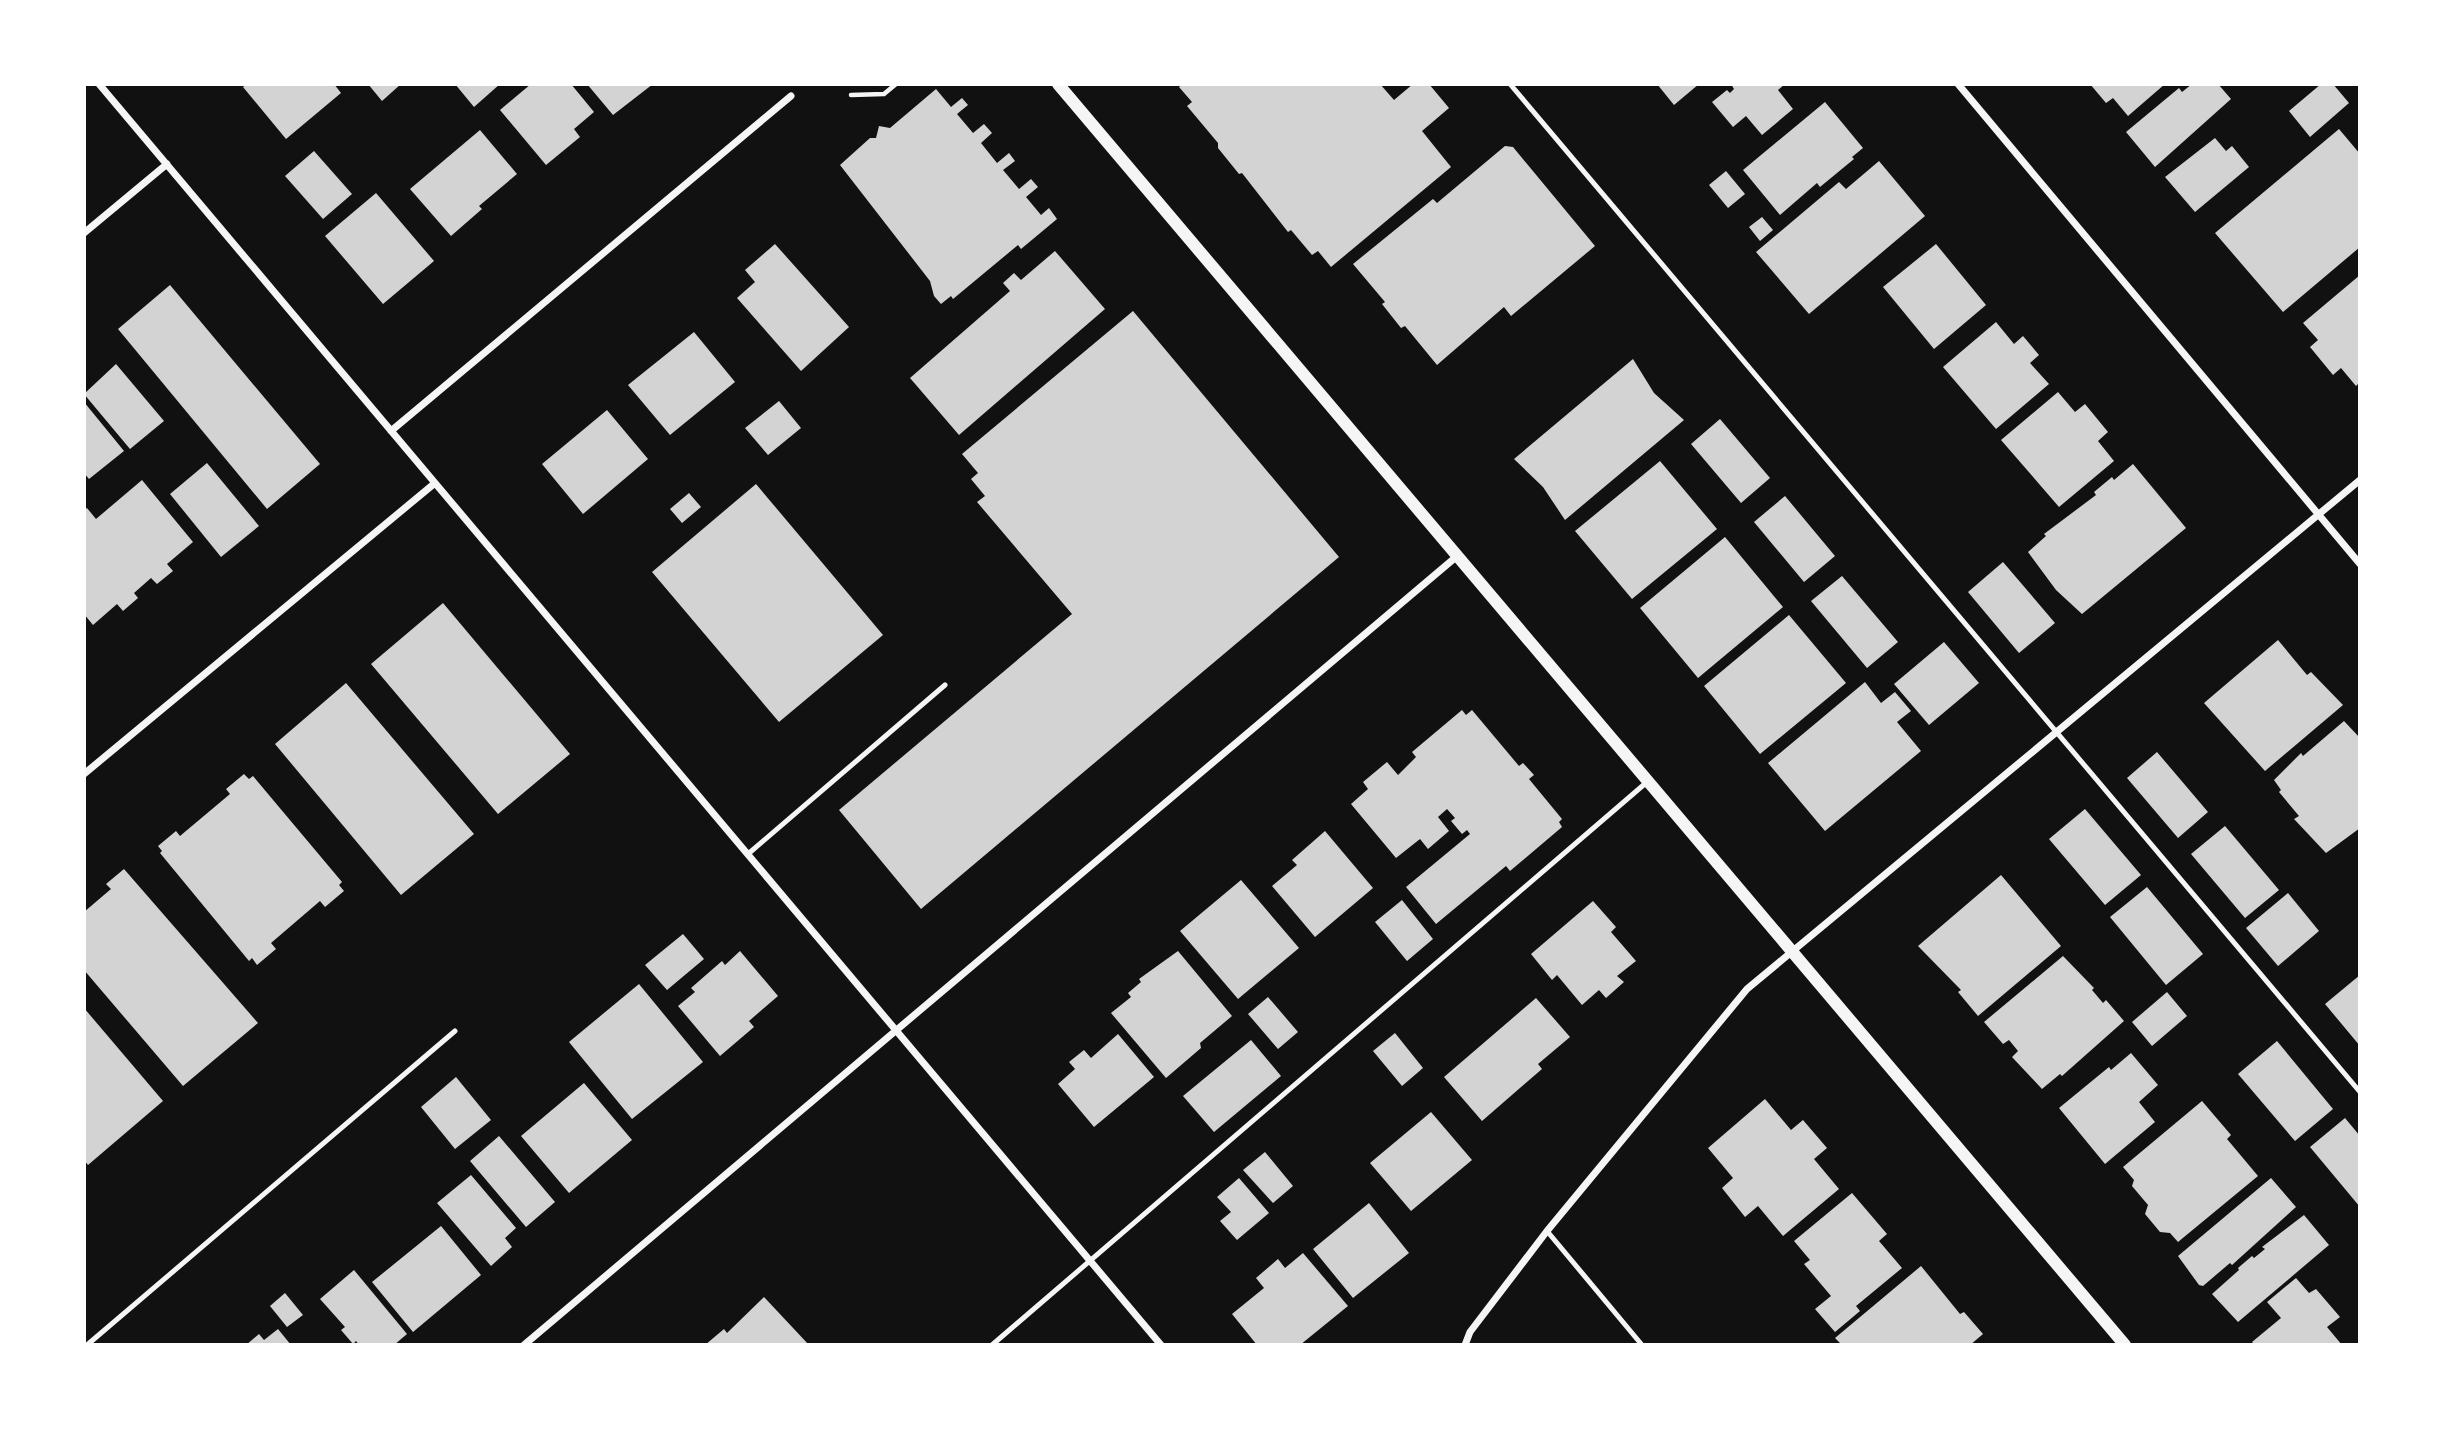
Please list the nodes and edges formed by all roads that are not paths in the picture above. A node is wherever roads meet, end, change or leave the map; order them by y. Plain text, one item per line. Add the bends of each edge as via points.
1 (99, 84) edge
2 (1058, 84) edge
3 (1510, 84) edge
4 (1958, 84) edge
5 (791, 96) dead end
6 (167, 164) junction
7 (84, 233) edge
8 (391, 431) junction
9 (2360, 480) edge
10 (435, 483) junction
11 (2318, 514) junction
12 (1456, 557) junction
13 (2360, 564) edge
14 (945, 685) dead end
15 (2057, 733) junction
16 (84, 774) edge
17 (1647, 782) junction
18 (748, 854) junction
19 (1791, 950) junction
20 (455, 1031) dead end
21 (897, 1031) junction
22 (2360, 1092) edge
23 (1547, 1231) junction
24 (1091, 1261) junction
25 (87, 1345) edge
26 (524, 1345) edge
27 (992, 1345) edge
28 (1161, 1345) edge
29 (1465, 1345) edge
30 (1643, 1345) edge
31 (2125, 1345) edge

1 - 6 street
2 - 12 street
3 - 15 lane
4 - 11 street
5 - 8 street
6 - 7 street
6 - 8 street
8 - 10 street
9 - 11 street
10 - 16 street
10 - 18 street
11 - 13 street
11 - 15 street
12 - 17 street
12 - 21 street
14 - 18 lane
15 - 19 street
15 - 22 lane
17 - 19 street
17 - 24 lane
18 - 21 street
19 - 23 street via 1747,989
19 - 31 street
20 - 25 lane
21 - 24 street
21 - 26 street
23 - 29 street via 1470,1332
23 - 30 lane
24 - 27 lane
24 - 28 street

